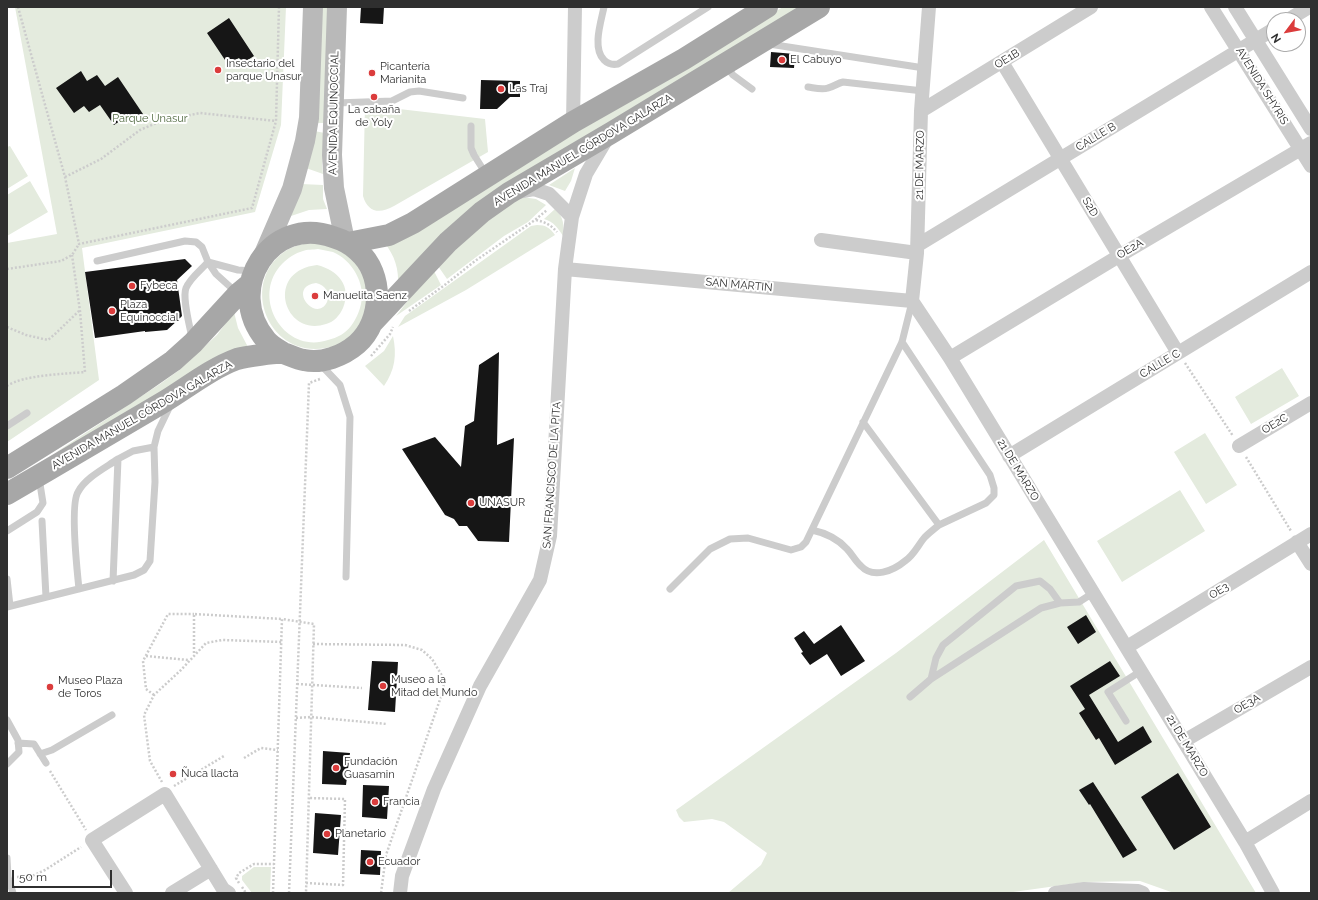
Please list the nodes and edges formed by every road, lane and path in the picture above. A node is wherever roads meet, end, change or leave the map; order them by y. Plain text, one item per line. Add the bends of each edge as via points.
1 (18, 7) edge
2 (279, 7) edge
3 (313, 7) edge
4 (337, 7) edge
5 (575, 7) edge
6 (604, 7) edge
7 (708, 7) edge
8 (767, 7) edge
9 (819, 7) edge
10 (929, 7) edge
11 (1092, 7) edge
12 (1212, 7) edge
13 (1235, 7) edge
14 (1266, 34) edge
15 (1256, 40) junction
16 (760, 42) junction
17 (1239, 50) junction
18 (1002, 62) junction
19 (724, 64) junction
20 (924, 68) junction
21 (808, 87) dead end
22 (752, 89) dead end
23 (923, 91) junction
24 (463, 98) dead end
25 (334, 103) junction
26 (921, 111) junction
27 (276, 121) junction
28 (574, 122) junction
29 (471, 126) dead end
30 (1311, 129) edge
31 (611, 133) junction
32 (1306, 146) edge
33 (1060, 158) junction
34 (1311, 166) edge
35 (487, 175) junction
36 (65, 177) junction
37 (508, 193) junction
38 (572, 217) junction
39 (821, 240) dead end
40 (346, 242) junction
41 (79, 244) junction
42 (918, 249) junction
43 (72, 255) junction
44 (1119, 256) junction
45 (97, 261) dead end
46 (208, 262) junction
47 (7, 269) edge
48 (565, 269) junction
49 (1311, 272) edge
50 (251, 276) junction
51 (912, 302) junction
52 (80, 311) junction
53 (372, 324) junction
54 (7, 327) edge
55 (902, 342) junction
56 (193, 343) junction
57 (283, 353) junction
58 (1178, 353) junction
59 (950, 358) junction
60 (316, 361) junction
61 (7, 386) edge
62 (179, 392) junction
63 (1311, 403) edge
64 (27, 414) dead end
65 (863, 422) junction
66 (7, 426) edge
67 (1240, 446) dead end
68 (154, 447) junction
69 (39, 448) junction
70 (1009, 456) junction
71 (118, 459) junction
72 (7, 468) edge
73 (44, 472) junction
74 (7, 494) edge
75 (42, 521) dead end
76 (939, 525) junction
77 (812, 530) junction
78 (7, 531) edge
79 (1311, 534) edge
80 (1297, 542) junction
81 (1311, 564) edge
82 (346, 577) dead end
83 (7, 579) edge
84 (113, 581) junction
85 (79, 589) junction
86 (670, 589) dead end
87 (1093, 593) junction
88 (46, 597) junction
89 (1060, 603) junction
90 (9, 607) edge
91 (194, 614) junction
92 (282, 619) junction
93 (282, 642) junction
94 (313, 644) junction
95 (1126, 647) junction
96 (194, 654) junction
97 (146, 656) junction
98 (189, 660) junction
99 (1311, 667) edge
100 (1141, 672) junction
101 (931, 679) junction
102 (296, 684) dead end
103 (312, 686) junction
104 (362, 688) dead end
105 (154, 695) junction
106 (910, 697) dead end
107 (112, 715) dead end
108 (311, 717) junction
109 (296, 718) dead end
110 (7, 720) edge
111 (1126, 722) dead end
112 (387, 724) dead end
113 (1184, 741) junction
114 (18, 743) junction
115 (278, 750) junction
116 (40, 754) junction
117 (224, 756) dead end
118 (244, 758) dead end
119 (46, 763) joint
120 (7, 764) edge
121 (165, 794) junction
122 (309, 798) junction
123 (1311, 801) edge
124 (92, 840) junction
125 (1245, 842) junction
126 (7, 858) edge
127 (274, 864) junction
128 (211, 869) junction
129 (8, 877) edge
130 (306, 884) junction
131 (13, 893) edge
132 (126, 893) edge
133 (172, 893) edge
134 (229, 893) edge
135 (246, 893) edge
136 (273, 893) edge
137 (306, 893) edge
138 (381, 893) edge
139 (400, 893) edge
140 (1055, 893) edge
141 (1143, 893) edge
142 (1273, 893) edge

1 - 36 path
2 - 27 path
3 - 50 main road via 306,141 292,189
4 - 25 main road, AVENIDA EQUINOCCIAL
5 - 28 street
6 - 7 lane via 597,45 600,56 607,63 614,65
8 - 28 main road via 684,59
9 - 16 main road, AVENIDA MANUEL CÓRDOVA GALARZA
10 - 20 street, 21 DE MARZO
11 - 18 street, OE1B
12 - 17 street, AVENIDA SHYRIS
13 - 15 street, AVENIDA SHYRIS
14 - 15 street, CALLE B
15 - 17 street, CALLE B
15 - 30 street, AVENIDA SHYRIS
16 - 19 main road, AVENIDA MANUEL CÓRDOVA GALARZA
16 - 20 lane
17 - 32 street, AVENIDA SHYRIS
17 - 33 street, CALLE B
18 - 26 street, OE1B
18 - 33 street, S2D
19 - 22 lane via 733,75
19 - 31 main road, AVENIDA MANUEL CÓRDOVA GALARZA
20 - 23 street, 21 DE MARZO
21 - 23 lane via 824,89 843,82
23 - 26 street, 21 DE MARZO
24 - 25 lane via 419,91 410,92 392,101
25 - 40 main road, AVENIDA EQUINOCCIAL via 334,188
26 - 42 street, 21 DE MARZO
27 - 36 path via 200,113 161,121 140,130 101,159
27 - 41 path via 252,208
28 - 35 main road
29 - 35 lane via 471,148
31 - 37 main road, AVENIDA MANUEL CÓRDOVA GALARZA
31 - 38 street, SAN FRANCISCO DE LA PITA via 586,174
32 - 34 street, AVENIDA SHYRIS
32 - 44 street, OE2A
33 - 42 street, CALLE B
33 - 44 street, S2D
35 - 40 main road via 414,223 389,235
36 - 41 path
37 - 38 street via 534,190 549,194
37 - 53 main road, AVENIDA MANUEL CÓRDOVA GALARZA via 448,242
38 - 48 street, SAN FRANCISCO DE LA PITA
39 - 42 street
40 - 50 main road via 321,232 299,233 279,242
40 - 53 main road via 359,251 375,278 378,294
41 - 43 path
42 - 51 street, 21 DE MARZO
43 - 47 path via 61,261
43 - 52 path
44 - 58 street, S2D
44 - 59 street, OE2A
45 - 46 lane via 185,241 196,242 202,247
46 - 50 lane
46 - 50 lane via 216,274
46 - 56 lane via 185,290 186,311
48 - 51 street, SAN MARTIN
48 - 139 street, SAN FRANCISCO DE LA PITA via 550,536 540,580 480,686 434,789 402,876
49 - 58 street, CALLE C
50 - 56 main road, AVENIDA MANUEL CÓRDOVA GALARZA
50 - 57 main road via 249,304 255,324 266,341
51 - 55 lane
51 - 59 street, 21 DE MARZO
52 - 54 path via 48,340
52 - 61 path via 85,372 14,382
53 - 60 main road via 358,343 347,351 328,360
55 - 65 lane
55 - 76 lane via 990,475 994,488 994,496 986,504
56 - 69 main road, AVENIDA MANUEL CÓRDOVA GALARZA via 173,361 124,395
57 - 60 main road via 293,358
57 - 62 main road, AVENIDA MANUEL CÓRDOVA GALARZA via 238,359
58 - 70 street, CALLE C
59 - 70 street, 21 DE MARZO
60 - 82 lane via 340,385 350,417
62 - 68 lane via 158,431
62 - 73 main road, AVENIDA MANUEL CÓRDOVA GALARZA
63 - 67 street, OE2C
64 - 66 lane
65 - 76 lane
65 - 77 lane
68 - 71 lane via 132,451
68 - 84 lane via 155,482 150,561 144,570
69 - 72 main road, AVENIDA MANUEL CÓRDOVA GALARZA
69 - 73 main road
70 - 87 street, 21 DE MARZO
71 - 84 lane
71 - 85 lane via 84,483 77,492 74,502
73 - 74 main road, AVENIDA MANUEL CÓRDOVA GALARZA
73 - 78 lane via 40,484 43,503 37,512
75 - 88 lane
76 - 77 lane via 906,560 894,569 877,573 869,573 835,539
77 - 86 lane via 801,547 791,550 748,538 730,539 710,549
79 - 80 street, OE3
80 - 81 street
80 - 95 street, OE3
83 - 90 lane
84 - 85 lane
85 - 88 lane
87 - 89 lane via 1079,602
87 - 95 street, 21 DE MARZO
88 - 90 lane
89 - 101 lane via 1041,608
89 - 101 lane via 1050,588 1040,581 1016,586 943,645 936,658
91 - 92 path
91 - 96 path
91 - 97 path via 168,614
92 - 93 path
92 - 94 path via 314,624
93 - 96 path via 222,640 206,643
93 - 115 path
94 - 103 path
94 - 138 path via 405,645 422,650 432,658 441,674 444,688 386,855
95 - 100 street, 21 DE MARZO
96 - 98 path
97 - 98 path
97 - 105 path via 143,661 146,689
98 - 105 path
99 - 113 street, OE3A
100 - 111 lane via 1108,692
100 - 113 street, 21 DE MARZO
101 - 106 lane
102 - 103 path
103 - 104 path
103 - 108 path
105 - 121 path via 144,715 150,761 162,780
107 - 116 lane via 52,750
108 - 109 path
108 - 112 path
108 - 122 path
110 - 114 lane
113 - 125 street, 21 DE MARZO
114 - 116 lane via 34,744
114 - 120 lane via 19,752
115 - 118 path via 262,748
115 - 127 path
116 - 119 lane
117 - 121 path via 168,789
119 - 124 path
121 - 124 street
121 - 128 street
122 - 130 path
122 - 130 path via 346,800 343,885
123 - 125 street
124 - 129 path via 46,870 30,877
124 - 132 street
125 - 142 street, 21 DE MARZO
126 - 129 lane
127 - 135 path via 254,864 239,873 236,878
127 - 136 path
128 - 133 street
128 - 134 street via 223,889
129 - 131 lane
130 - 137 path
140 - 141 street via 1084,889

